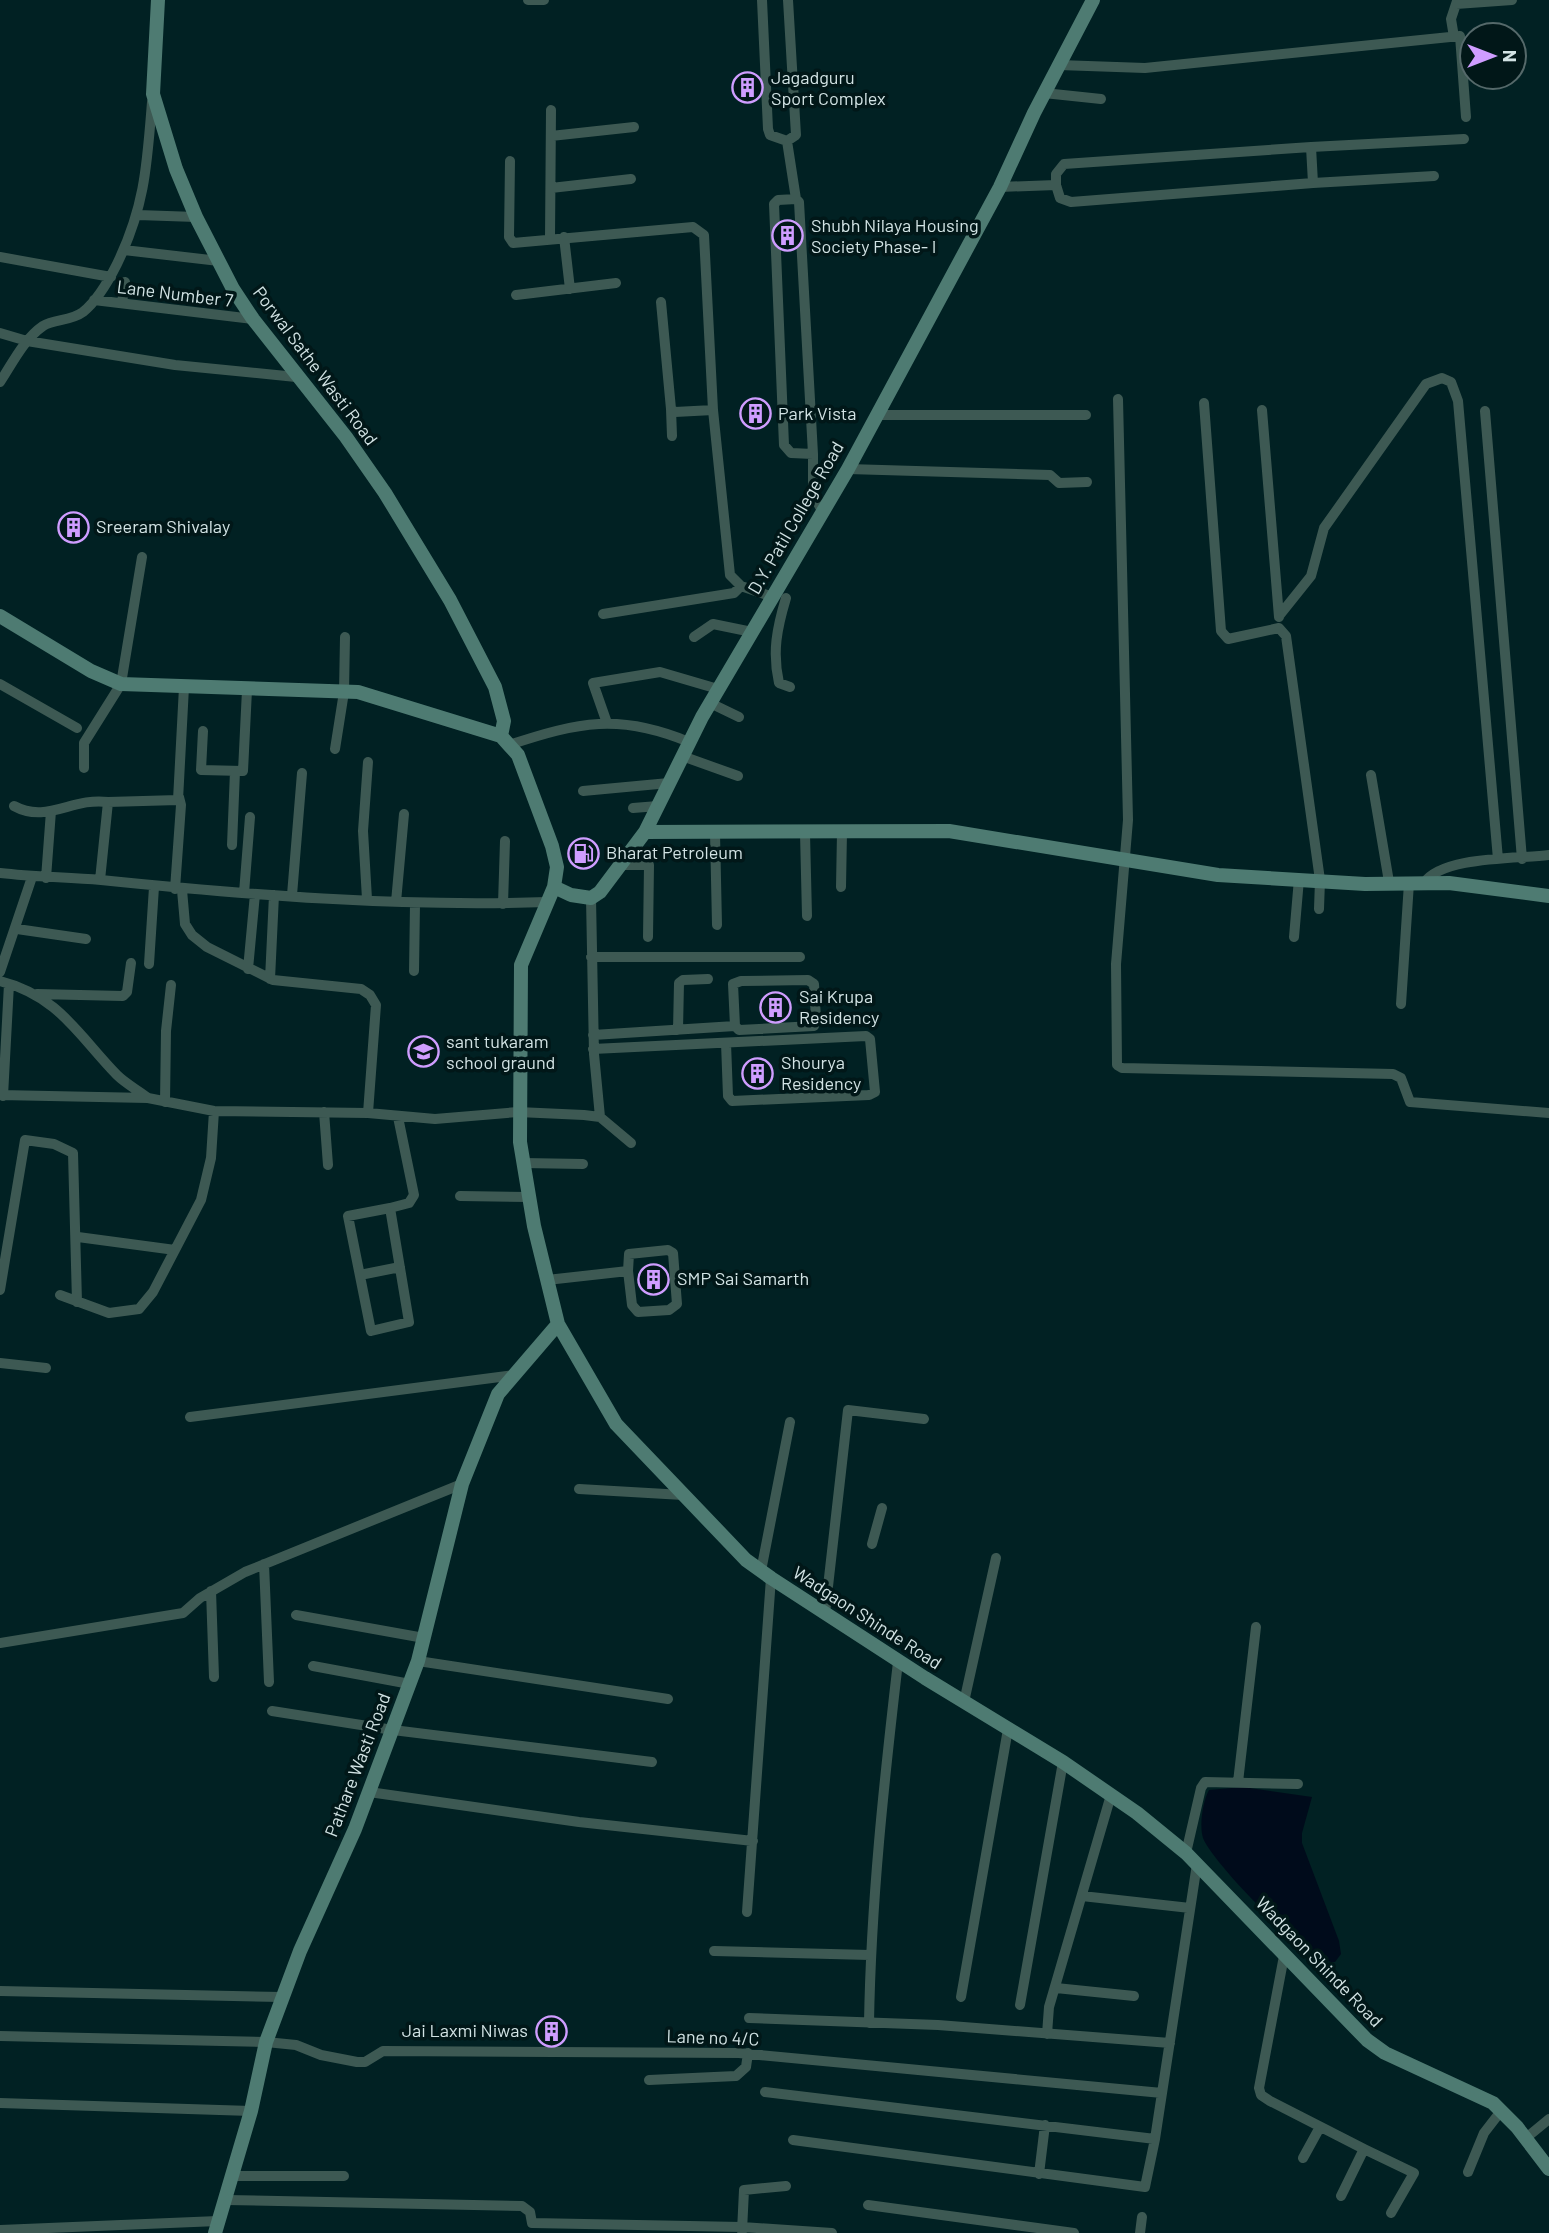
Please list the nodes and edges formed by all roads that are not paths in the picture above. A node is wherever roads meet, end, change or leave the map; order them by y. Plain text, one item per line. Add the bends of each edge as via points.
1 (158, 0) edge
2 (528, 0) edge
3 (544, 0) edge
4 (757, 0) edge
5 (762, 0) edge
6 (788, 0) edge
7 (1093, 0) edge
8 (1512, 0) edge
9 (1457, 2) edge
10 (758, 34) dead end
11 (1454, 37) junction
12 (1059, 65) junction
13 (1044, 93) junction
14 (153, 94) junction
15 (1101, 99) dead end
16 (551, 110) dead end
17 (1466, 117) dead end
18 (634, 127) dead end
19 (551, 136) junction
20 (1464, 139) dead end
21 (787, 141) junction
22 (1311, 147) junction
23 (510, 161) dead end
24 (1434, 176) dead end
25 (631, 179) dead end
26 (1313, 183) junction
27 (1056, 185) junction
28 (1000, 187) junction
29 (551, 188) junction
30 (796, 199) junction
31 (138, 215) junction
32 (197, 217) junction
33 (564, 237) junction
34 (551, 238) junction
35 (124, 250) junction
36 (0, 257) edge
37 (219, 261) junction
38 (111, 277) junction
39 (125, 282) dead end
40 (616, 284) dead end
41 (570, 289) junction
42 (516, 295) dead end
43 (94, 300) junction
44 (661, 302) dead end
45 (121, 303) junction
46 (253, 319) junction
47 (0, 332) edge
48 (27, 341) junction
49 (296, 377) junction
50 (0, 381) edge
51 (1118, 399) dead end
52 (1204, 403) dead end
53 (671, 409) junction
54 (713, 410) junction
55 (1262, 410) dead end
56 (1485, 411) dead end
57 (877, 415) junction
58 (1086, 415) dead end
59 (672, 436) dead end
60 (813, 454) junction
61 (848, 469) junction
62 (1087, 482) dead end
63 (823, 512) junction
64 (142, 557) dead end
65 (741, 586) junction
66 (779, 597) junction
67 (603, 614) dead end
68 (0, 616) edge
69 (1279, 617) junction
70 (1279, 628) junction
71 (752, 632) junction
72 (345, 637) dead end
73 (694, 637) dead end
74 (0, 684) edge
75 (121, 684) junction
76 (184, 687) junction
77 (790, 687) dead end
78 (718, 689) junction
79 (247, 690) junction
80 (344, 692) junction
81 (710, 703) junction
82 (739, 717) dead end
83 (607, 723) junction
84 (77, 728) dead end
85 (203, 731) dead end
86 (505, 740) junction
87 (689, 742) junction
88 (335, 749) dead end
89 (682, 756) junction
90 (368, 762) dead end
91 (84, 768) dead end
92 (235, 771) junction
93 (302, 773) dead end
94 (1371, 775) dead end
95 (738, 776) dead end
96 (669, 783) junction
97 (583, 790) dead end
98 (179, 797) junction
99 (107, 802) junction
100 (14, 806) dead end
101 (658, 806) junction
102 (633, 808) dead end
103 (51, 811) junction
104 (404, 814) dead end
105 (250, 817) dead end
106 (645, 832) junction
107 (842, 832) junction
108 (715, 833) junction
109 (805, 833) junction
110 (505, 841) dead end
111 (232, 845) dead end
112 (1549, 855) edge
113 (1498, 859) junction
114 (1522, 859) junction
115 (1125, 860) junction
116 (620, 865) junction
117 (0, 873) edge
118 (32, 877) junction
119 (46, 878) junction
120 (1299, 879) junction
121 (100, 880) junction
122 (1321, 880) junction
123 (1389, 883) junction
124 (1416, 883) junction
125 (154, 887) junction
126 (554, 887) junction
127 (841, 887) dead end
128 (179, 890) junction
129 (249, 893) junction
130 (274, 895) junction
131 (292, 895) junction
132 (1549, 896) edge
133 (591, 898) junction
134 (367, 899) junction
135 (396, 902) junction
136 (547, 902) junction
137 (415, 904) junction
138 (503, 904) junction
139 (1319, 909) dead end
140 (807, 916) dead end
141 (717, 925) dead end
142 (17, 929) junction
143 (648, 937) dead end
144 (1294, 937) dead end
145 (86, 939) dead end
146 (591, 957) junction
147 (800, 957) dead end
148 (131, 962) dead end
149 (149, 964) dead end
150 (248, 969) junction
151 (414, 971) dead end
152 (0, 972) edge
153 (270, 979) junction
154 (708, 979) dead end
155 (5, 982) edge
156 (171, 985) dead end
157 (36, 994) junction
158 (1401, 1003) dead end
159 (830, 1018) dead end
160 (816, 1019) junction
161 (735, 1026) junction
162 (678, 1030) junction
163 (593, 1035) junction
164 (726, 1043) junction
165 (593, 1049) junction
166 (1, 1095) edge
167 (148, 1098) junction
168 (164, 1102) junction
169 (214, 1111) junction
170 (324, 1112) junction
171 (518, 1112) junction
172 (368, 1113) junction
173 (1549, 1113) edge
174 (398, 1117) junction
175 (600, 1117) junction
176 (631, 1143) dead end
177 (523, 1163) junction
178 (583, 1164) dead end
179 (328, 1165) dead end
180 (460, 1196) dead end
181 (529, 1197) junction
182 (390, 1208) junction
183 (78, 1237) junction
184 (174, 1250) junction
185 (400, 1267) junction
186 (628, 1271) junction
187 (360, 1275) junction
188 (547, 1280) junction
189 (0, 1290) edge
190 (60, 1295) dead end
191 (77, 1302) junction
192 (558, 1324) junction
193 (0, 1363) edge
194 (46, 1368) dead end
195 (514, 1375) junction
196 (190, 1417) dead end
197 (923, 1419) dead end
198 (790, 1422) dead end
199 (462, 1484) junction
200 (579, 1489) dead end
201 (683, 1495) junction
202 (882, 1508) dead end
203 (872, 1544) dead end
204 (996, 1558) dead end
205 (264, 1564) junction
206 (766, 1575) junction
207 (211, 1591) junction
208 (825, 1613) junction
209 (296, 1615) dead end
210 (1256, 1628) dead end
211 (424, 1638) junction
212 (0, 1643) edge
213 (418, 1661) junction
214 (898, 1662) junction
215 (313, 1666) dead end
216 (214, 1677) dead end
217 (269, 1682) dead end
218 (410, 1684) junction
219 (668, 1699) dead end
220 (964, 1702) junction
221 (272, 1711) dead end
222 (1008, 1729) junction
223 (393, 1730) junction
224 (652, 1762) dead end
225 (1063, 1762) junction
226 (1238, 1782) junction
227 (1298, 1784) dead end
228 (369, 1792) junction
229 (1111, 1795) junction
230 (753, 1841) junction
231 (1186, 1853) junction
232 (1197, 1864) junction
233 (1082, 1896) junction
234 (1190, 1908) junction
235 (747, 1912) dead end
236 (714, 1951) dead end
237 (870, 1955) junction
238 (1284, 1956) junction
239 (1056, 1987) junction
240 (0, 1991) edge
241 (1134, 1996) dead end
242 (282, 1997) junction
243 (961, 1997) dead end
244 (1020, 2005) dead end
245 (750, 2018) dead end
246 (869, 2022) junction
247 (1047, 2034) junction
248 (0, 2036) edge
249 (266, 2042) junction
250 (1170, 2043) junction
251 (748, 2053) junction
252 (649, 2080) dead end
253 (765, 2092) dead end
254 (1162, 2093) junction
255 (0, 2103) edge
256 (251, 2111) junction
257 (1501, 2111) junction
258 (1549, 2119) edge
259 (1045, 2125) junction
260 (1320, 2127) junction
261 (1526, 2138) junction
262 (1156, 2139) junction
263 (793, 2140) dead end
264 (1364, 2149) junction
265 (1303, 2158) dead end
266 (1549, 2169) edge
267 (1468, 2172) dead end
268 (1039, 2174) junction
269 (232, 2176) junction
270 (344, 2176) dead end
271 (786, 2186) dead end
272 (1341, 2196) dead end
273 (226, 2200) junction
274 (868, 2205) dead end
275 (1391, 2213) dead end
276 (1142, 2217) dead end
277 (216, 2227) edge
278 (532, 2228) edge
279 (0, 2230) edge
280 (742, 2230) edge
281 (29, 2231) edge
282 (832, 2233) edge
283 (1074, 2233) edge
284 (1140, 2233) edge

1 - 14 street, Porwal Sathe Wasti Road
2 - 3 street
4 - 10 street
5 - 21 street via 768,129 770,135
6 - 21 street via 796,135
7 - 12 street, D.Y. Patil College Road
8 - 9 street
9 - 11 street via 1451,19
11 - 12 street via 1145,68
11 - 17 street via 1460,36
12 - 13 street, D.Y. Patil College Road
13 - 15 street
13 - 28 street, D.Y. Patil College Road
14 - 31 street
14 - 32 street, Porwal Sathe Wasti Road via 176,169
16 - 19 street
18 - 19 street
19 - 29 street
20 - 22 street
21 - 30 street
22 - 26 street
22 - 27 street via 1065,164 1056,174
23 - 34 street via 509,237 518,244
24 - 26 street
25 - 29 street
26 - 27 street via 1071,202 1060,198
27 - 28 street
28 - 57 street, D.Y. Patil College Road
29 - 34 street
30 - 60 street via 803,245
30 - 60 street via 774,204 784,445 791,453
31 - 32 street
31 - 35 street
32 - 37 street, Porwal Sathe Wasti Road
33 - 34 street
33 - 41 street
33 - 54 street via 693,227 704,235
35 - 37 street
35 - 38 street
36 - 38 street
37 - 46 street, Porwal Sathe Wasti Road
38 - 43 street
39 - 45 street
40 - 41 street
41 - 42 street
43 - 45 street, Lane Number 7
43 - 48 street via 82,312 44,325
44 - 53 street
45 - 46 street, Lane Number 7
46 - 49 street, Porwal Sathe Wasti Road
47 - 48 street
48 - 49 street via 175,365
48 - 50 street
49 - 86 street, Porwal Sathe Wasti Road via 385,492 450,600 495,687 505,721
51 - 115 street via 1128,820
52 - 70 street via 1223,637
53 - 54 street
53 - 59 street
54 - 65 street via 730,575
55 - 69 street
56 - 114 street
57 - 58 street
57 - 61 street, D.Y. Patil College Road
60 - 63 street via 813,495
61 - 62 street via 1050,475 1059,483
61 - 63 street, D.Y. Patil College Road
63 - 66 street, D.Y. Patil College Road
64 - 75 street
65 - 66 street
65 - 67 street via 734,593
66 - 71 street, D.Y. Patil College Road
66 - 77 street via 774,662 779,683
68 - 75 street
69 - 70 street
69 - 113 street via 1311,576 1324,528 1426,384 1442,378 1451,382 1458,401
70 - 122 street via 1286,636
71 - 73 street via 713,624
71 - 78 street, D.Y. Patil College Road
72 - 80 street
74 - 84 street
75 - 76 street
75 - 91 street via 85,743
76 - 79 street
76 - 98 street
78 - 81 street, D.Y. Patil College Road
78 - 83 street via 660,673 593,683
79 - 80 street
79 - 92 street via 243,771
80 - 86 street via 358,692
80 - 88 street
81 - 82 street
81 - 87 street, D.Y. Patil College Road
83 - 86 street
83 - 87 street via 634,723
85 - 92 street via 201,770
86 - 126 street via 518,755 552,846 557,867
87 - 89 street, D.Y. Patil College Road
89 - 95 street
89 - 96 street, D.Y. Patil College Road
90 - 134 street via 363,831
92 - 111 street
93 - 131 street
94 - 123 street
96 - 97 street
96 - 101 street, D.Y. Patil College Road
98 - 99 street via 172,801
98 - 128 street
99 - 103 street via 84,801
99 - 121 street
100 - 103 street via 34,814
101 - 102 street
101 - 106 street, D.Y. Patil College Road
103 - 119 street
104 - 135 street
105 - 129 street
106 - 108 street
106 - 116 street, D.Y. Patil College Road
107 - 109 street
107 - 115 street via 969,832
107 - 127 street
108 - 109 street
108 - 141 street
109 - 140 street
110 - 138 street
112 - 114 street
113 - 114 street
113 - 124 street via 1443,869
115 - 120 street via 1218,876
115 - 173 street via 1116,964 1115,1059 1122,1068 1393,1074 1401,1078 1410,1102
116 - 133 street, D.Y. Patil College Road
116 - 143 street via 649,865
117 - 118 street
118 - 119 street
118 - 142 street
119 - 121 street
120 - 122 street
120 - 144 street
121 - 125 street
122 - 123 street
122 - 139 street
123 - 124 street
124 - 132 street
124 - 158 street
125 - 128 street
125 - 149 street
126 - 133 street
126 - 136 street, Wadgaon Shinde Road
128 - 129 street
128 - 150 street via 192,935
129 - 130 street
129 - 150 street
130 - 131 street
130 - 153 street
131 - 134 street
133 - 146 street
134 - 135 street
135 - 137 street
136 - 138 street
136 - 171 street, Wadgaon Shinde Road via 521,965
137 - 138 street
137 - 151 street
142 - 145 street
142 - 152 street
146 - 147 street
146 - 163 street
148 - 157 street via 123,996
150 - 153 street
153 - 172 street via 361,989 370,995 376,1005
154 - 162 street via 679,983
155 - 157 street
155 - 166 street
156 - 168 street
157 - 167 street via 80,1030 119,1077
159 - 160 street
160 - 161 street via 814,1026 744,1030
160 - 161 street via 812,982 741,981 733,984
161 - 162 street
162 - 163 street
163 - 165 street
164 - 164 street via 732,1101 869,1095 875,1091 868,1037
164 - 165 street
165 - 175 street
166 - 167 street
167 - 168 street
168 - 169 street
169 - 170 street
169 - 184 street via 211,1158 201,1200
170 - 172 street
170 - 179 street
171 - 174 street via 475,1118
171 - 175 street
171 - 177 street, Wadgaon Shinde Road
172 - 174 street
174 - 182 street via 414,1195 409,1203
175 - 176 street
177 - 178 street
177 - 181 street, Wadgaon Shinde Road
180 - 181 street
181 - 188 street, Wadgaon Shinde Road
182 - 185 street
182 - 187 street via 348,1216
183 - 184 street
183 - 189 street via 73,1153 54,1144 25,1140
183 - 191 street
184 - 191 street via 153,1292 139,1308 109,1313
185 - 187 street
185 - 187 street via 409,1322 370,1331
186 - 186 street via 629,1254 671,1251 677,1304 669,1310 638,1312 632,1305
186 - 188 street
188 - 192 street, Wadgaon Shinde Road
190 - 191 street
192 - 195 street, Pathare Wasti Road
192 - 201 street, Wadgaon Shinde Road via 616,1424
193 - 194 street
195 - 196 street
195 - 199 street, Pathare Wasti Road via 498,1394
197 - 208 street via 848,1410
198 - 206 street
199 - 205 street
199 - 211 street, Pathare Wasti Road
200 - 201 street
201 - 206 street, Wadgaon Shinde Road
202 - 203 street
204 - 220 street
205 - 207 street
205 - 217 street
206 - 208 street, Wadgaon Shinde Road
206 - 230 street
207 - 212 street via 177,1615
207 - 216 street
208 - 214 street, Wadgaon Shinde Road
209 - 211 street
210 - 226 street
211 - 213 street, Pathare Wasti Road
213 - 218 street, Pathare Wasti Road
213 - 219 street
214 - 220 street, Wadgaon Shinde Road
214 - 237 street
215 - 218 street
218 - 223 street, Pathare Wasti Road
220 - 222 street, Wadgaon Shinde Road
221 - 223 street
222 - 225 street, Wadgaon Shinde Road
222 - 243 street
223 - 224 street
223 - 228 street, Pathare Wasti Road
225 - 229 street, Wadgaon Shinde Road
225 - 244 street
226 - 227 street
226 - 231 street via 1205,1782
228 - 230 street
228 - 242 street, Pathare Wasti Road
229 - 231 street, Wadgaon Shinde Road
229 - 233 street
230 - 235 street
231 - 232 street, Wadgaon Shinde Road
232 - 234 street
232 - 238 street, Wadgaon Shinde Road
233 - 234 street
233 - 239 street
234 - 250 street
236 - 237 street
237 - 246 street
238 - 257 street, Wadgaon Shinde Road via 1332,2007 1385,2053 1493,2102
238 - 260 street via 1259,2088 1270,2101
239 - 241 street
239 - 247 street
240 - 242 street
242 - 249 street, Pathare Wasti Road
245 - 246 street
246 - 247 street
247 - 250 street
248 - 249 street, Lane no 4/C
249 - 251 street, Lane no 4/C via 296,2045 356,2062 383,2051
249 - 256 street, Pathare Wasti Road
250 - 254 street
251 - 252 street via 746,2067 736,2076
251 - 254 street, Lane no 4/C
253 - 259 street
254 - 262 street
255 - 256 street
256 - 269 street, Pathare Wasti Road
257 - 261 street, Wadgaon Shinde Road
257 - 267 street via 1484,2133
258 - 261 street
259 - 262 street
259 - 268 street
260 - 264 street
260 - 265 street
261 - 266 street, Wadgaon Shinde Road
262 - 268 street via 1145,2188
263 - 268 street
264 - 272 street
264 - 275 street via 1414,2173
269 - 270 street
269 - 273 street, Pathare Wasti Road
271 - 280 street via 744,2190
273 - 277 street, Pathare Wasti Road
273 - 278 street via 522,2206 530,2212
274 - 283 street
276 - 284 street
277 - 281 street
278 - 280 street
279 - 281 street
280 - 282 street

